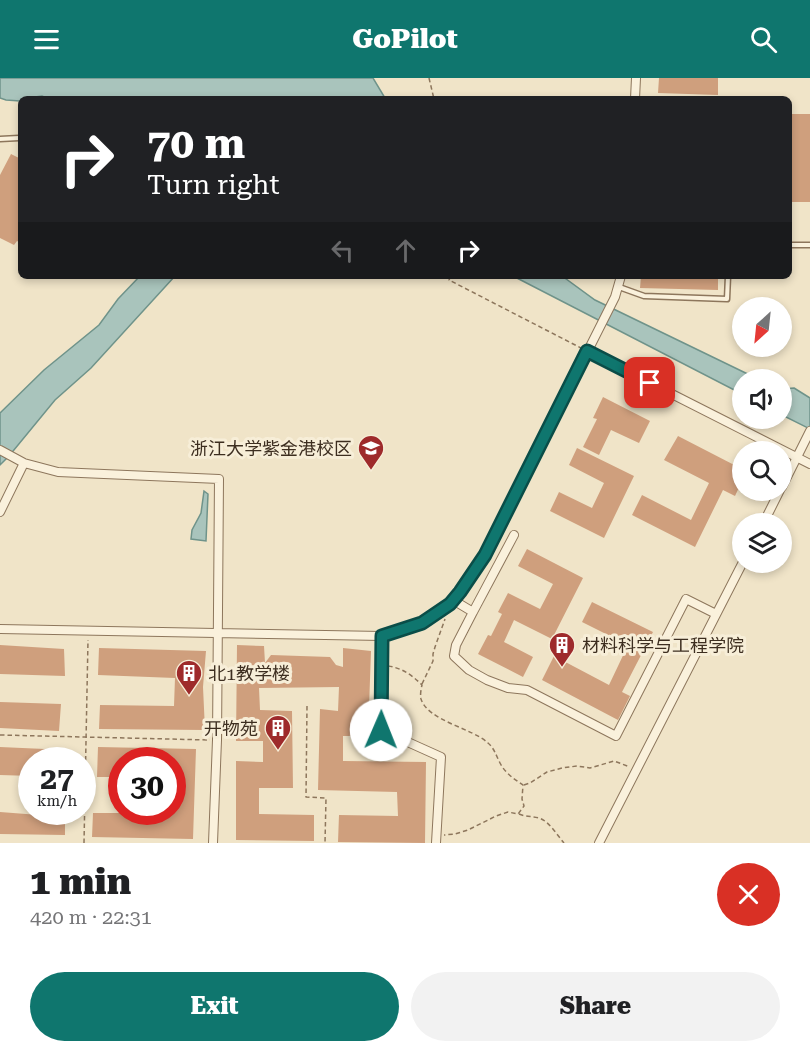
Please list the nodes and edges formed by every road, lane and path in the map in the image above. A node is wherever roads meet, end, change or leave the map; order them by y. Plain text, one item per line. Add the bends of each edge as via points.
1 (429, 78) edge
2 (636, 78) edge
3 (433, 96) edge
4 (635, 96) edge
5 (18, 138) edge
6 (0, 139) edge
7 (792, 245) edge
8 (810, 245) edge
9 (450, 279) edge
10 (620, 279) edge
11 (728, 279) edge
12 (619, 286) junction
13 (587, 351) junction
14 (810, 432) edge
15 (0, 450) edge
16 (797, 457) junction
17 (21, 462) junction
18 (810, 464) edge
19 (792, 467) edge
20 (0, 512) edge
21 (514, 536) dead end
22 (737, 573) edge
23 (453, 600) junction
24 (446, 607) junction
25 (473, 612) junction
26 (716, 614) junction
27 (0, 629) edge
28 (88, 632) junction
29 (218, 633) junction
30 (382, 636) junction
31 (382, 667) junction
32 (422, 685) junction
33 (307, 706) dead end
34 (0, 735) edge
35 (86, 737) junction
36 (217, 740) junction
37 (636, 770) junction
38 (523, 785) junction
39 (518, 814) junction
40 (436, 839) edge
41 (84, 843) edge
42 (213, 843) edge
43 (325, 843) edge
44 (564, 843) edge
45 (599, 843) edge

1 - 3 path
2 - 4 street
5 - 6 lane
7 - 8 lane
9 - 13 path
10 - 12 street
11 - 12 lane via 727,299 644,296
12 - 13 street
13 - 16 street
13 - 23 street via 485,555
14 - 16 street
15 - 17 street
16 - 18 street
16 - 19 street
17 - 20 street
17 - 29 street via 58,472 219,479
21 - 25 street
22 - 26 street
23 - 24 street
23 - 25 street
24 - 30 street via 422,623
24 - 32 path via 433,661
25 - 26 street via 454,656 469,670 508,688 527,690 616,736 686,599
26 - 37 street
27 - 28 street
28 - 29 street
28 - 35 path
29 - 30 street
29 - 36 street
30 - 31 street
31 - 32 path via 403,669
31 - 40 street via 381,730 441,757
32 - 38 path via 421,700 431,712 487,742 504,770
33 - 43 path via 306,797 326,798
34 - 35 path
35 - 36 path
35 - 41 path
36 - 42 street
37 - 38 path via 614,761 590,768 547,772
37 - 45 street
38 - 39 path via 524,806
39 - 40 path via 508,812
39 - 44 path via 541,818

